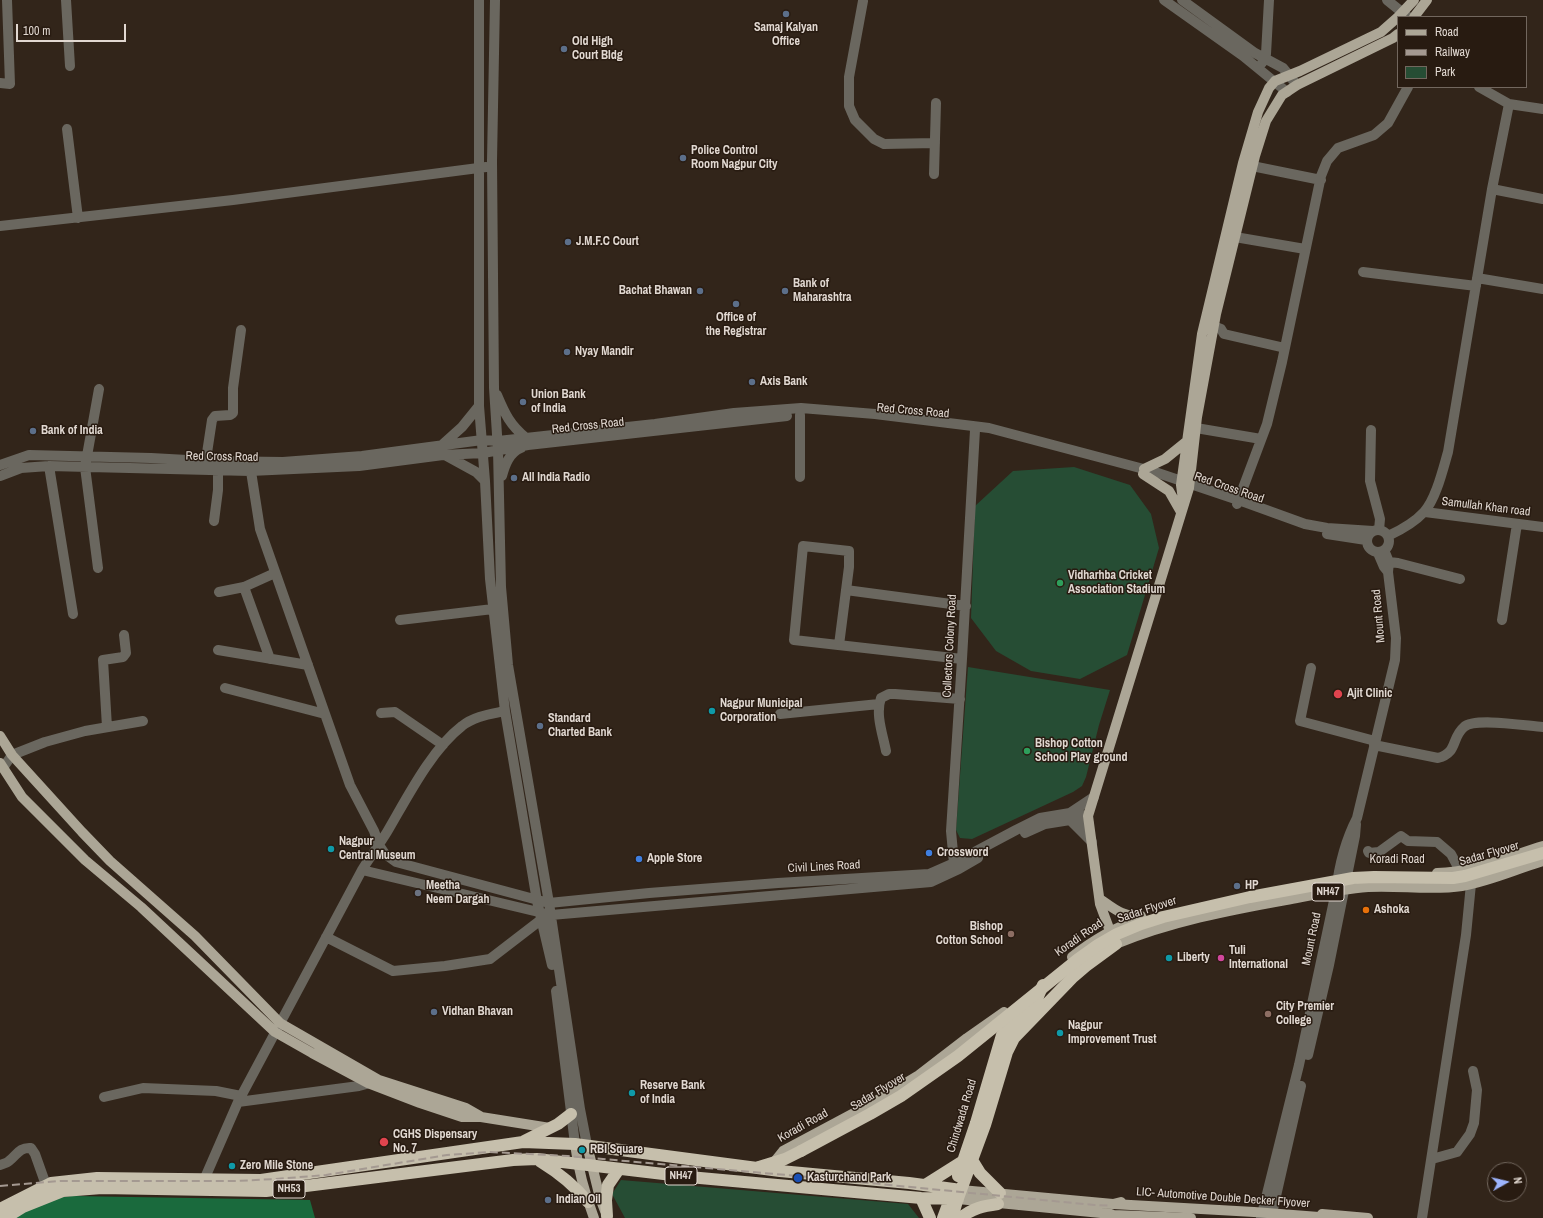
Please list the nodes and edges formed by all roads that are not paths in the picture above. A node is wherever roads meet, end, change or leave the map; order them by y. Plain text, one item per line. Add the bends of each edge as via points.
1 (7, 0) edge
2 (66, 0) edge
3 (479, 0) edge
4 (495, 0) edge
5 (1164, 0) edge
6 (1182, 0) edge
7 (1269, 0) edge
8 (1388, 0) edge
9 (1414, 0) edge
10 (1427, 0) edge
11 (863, 1) dead end
12 (1402, 16) edge
13 (1415, 16) edge
14 (1397, 20) edge
15 (1381, 32) junction
16 (1396, 38) edge
17 (1264, 58) junction
18 (70, 66) dead end
19 (1258, 70) junction
20 (1289, 75) junction
21 (1275, 81) junction
22 (0, 83) edge
23 (1297, 85) junction
24 (1407, 88) edge
25 (1481, 88) edge
26 (1287, 92) junction
27 (936, 103) dead end
28 (1509, 104) junction
29 (1543, 109) edge
30 (67, 129) dead end
31 (935, 143) junction
32 (492, 166) junction
33 (1252, 166) junction
34 (480, 168) junction
35 (934, 174) dead end
36 (1321, 180) junction
37 (1492, 189) junction
38 (1543, 199) edge
39 (78, 218) junction
40 (0, 226) edge
41 (1235, 237) junction
42 (1305, 249) junction
43 (1363, 272) dead end
44 (1476, 282) junction
45 (1543, 289) edge
46 (1213, 326) junction
47 (241, 330) dead end
48 (1285, 348) junction
49 (494, 388) junction
50 (99, 390) dead end
51 (479, 406) junction
52 (800, 415) junction
53 (655, 427) junction
54 (1196, 428) junction
55 (975, 430) junction
56 (1371, 430) dead end
57 (1261, 439) junction
58 (482, 440) junction
59 (527, 441) junction
60 (1186, 442) junction
61 (498, 446) junction
62 (443, 450) junction
63 (483, 453) junction
64 (87, 456) junction
65 (0, 465) edge
66 (205, 465) junction
67 (49, 466) junction
68 (245, 466) junction
69 (85, 467) junction
70 (223, 467) junction
71 (1144, 472) junction
72 (0, 476) edge
73 (800, 477) dead end
74 (485, 481) junction
75 (1185, 485) junction
76 (498, 490) junction
77 (1238, 502) junction
78 (1182, 507) junction
79 (1425, 512) junction
80 (214, 521) dead end
81 (1516, 524) junction
82 (1543, 527) edge
83 (1376, 530) junction
84 (1388, 536) junction
85 (1366, 540) junction
86 (1381, 552) junction
87 (1389, 567) junction
88 (98, 568) dead end
89 (275, 573) junction
90 (1460, 579) dead end
91 (244, 587) junction
92 (846, 590) junction
93 (219, 592) dead end
94 (966, 606) junction
95 (493, 609) junction
96 (73, 614) dead end
97 (400, 620) dead end
98 (1502, 620) dead end
99 (124, 635) dead end
100 (840, 645) junction
101 (218, 650) dead end
102 (270, 659) junction
103 (962, 660) junction
104 (308, 665) junction
105 (1311, 668) dead end
106 (225, 688) dead end
107 (960, 699) junction
108 (879, 704) junction
109 (505, 711) junction
110 (381, 713) dead end
111 (325, 714) junction
112 (780, 714) dead end
113 (143, 721) dead end
114 (107, 727) junction
115 (1543, 727) edge
116 (0, 736) edge
117 (1375, 743) junction
118 (443, 746) junction
119 (886, 751) dead end
120 (12, 755) junction
121 (2, 765) edge
122 (1094, 797) junction
123 (1070, 817) junction
124 (1088, 820) junction
125 (1092, 842) junction
126 (379, 845) junction
127 (1543, 846) edge
128 (1368, 851) dead end
129 (1543, 853) edge
130 (1543, 857) edge
131 (1543, 861) edge
132 (954, 863) junction
133 (362, 870) junction
134 (1460, 871) junction
135 (1342, 875) junction
136 (1471, 884) junction
137 (1340, 891) junction
138 (1100, 899) junction
139 (538, 901) junction
140 (549, 903) junction
141 (544, 915) junction
142 (1150, 916) junction
143 (189, 931) junction
144 (1110, 931) junction
145 (326, 937) junction
146 (177, 941) junction
147 (1116, 944) junction
148 (1047, 978) junction
149 (278, 1027) junction
150 (1002, 1052) junction
151 (1473, 1071) dead end
152 (379, 1080) junction
153 (368, 1083) junction
154 (104, 1097) dead end
155 (239, 1099) junction
156 (571, 1114) junction
157 (481, 1117) junction
158 (550, 1128) junction
159 (523, 1142) junction
160 (575, 1144) junction
161 (587, 1145) junction
162 (803, 1153) junction
163 (537, 1159) junction
164 (1432, 1159) junction
165 (968, 1161) junction
166 (578, 1163) junction
167 (0, 1165) edge
168 (592, 1166) junction
169 (778, 1166) junction
170 (619, 1169) junction
171 (204, 1180) junction
172 (770, 1184) junction
173 (46, 1185) junction
174 (925, 1185) junction
175 (956, 1194) junction
176 (921, 1198) junction
177 (999, 1199) junction
178 (588, 1202) junction
179 (0, 1209) edge
180 (1114, 1212) edge
181 (1267, 1214) edge
182 (607, 1217) edge
183 (5, 1218) edge
184 (594, 1218) edge
185 (930, 1218) edge
186 (943, 1218) edge
187 (952, 1218) edge
188 (961, 1218) edge
189 (1190, 1218) edge
190 (1332, 1218) edge
191 (1368, 1218) edge
192 (1422, 1218) edge

1 - 22 street via 10,84
2 - 18 street
3 - 34 street
4 - 32 street
5 - 19 street
6 - 17 street
7 - 17 street
8 - 12 street
9 - 12 main road
10 - 13 main road
11 - 31 street via 849,77 849,106 855,120 874,139 884,144
14 - 15 main road
15 - 16 street
15 - 20 main road
16 - 23 main road
17 - 19 street
17 - 20 street via 1283,68
19 - 21 street
20 - 21 main road
20 - 23 street
21 - 26 street
21 - 60 main road via 1258,112 1230,213 1202,334
23 - 26 main road
24 - 36 street via 1388,124 1374,135 1338,148 1326,161
25 - 28 street
26 - 33 main road via 1282,95 1266,121
27 - 31 street
28 - 29 street
28 - 37 street
30 - 39 street
31 - 35 street
32 - 34 street
32 - 49 street
33 - 36 street
33 - 41 main road
34 - 39 street
34 - 51 street
36 - 42 street
37 - 38 street
37 - 44 street
39 - 40 street
41 - 42 street
41 - 46 main road
42 - 48 street
43 - 44 street
44 - 45 street
44 - 79 street via 1448,452 1439,484
46 - 48 street via 1221,329 1224,334
46 - 54 main road
47 - 66 street via 232,413 215,416 212,420
48 - 57 street
49 - 59 street via 506,417
49 - 61 street
50 - 64 street
51 - 58 street
51 - 62 street
52 - 53 street, Red Cross Road
52 - 55 street, Red Cross Road
52 - 73 street
53 - 59 street, Red Cross Road
53 - 71 street via 734,413 801,408 875,414 989,428
54 - 57 street
54 - 75 main road
55 - 71 street, Red Cross Road
55 - 94 street, Collectors Colony Road
56 - 83 street via 1370,481 1380,519
57 - 77 street
58 - 61 street, Red Cross Road
58 - 62 street, Red Cross Road
58 - 63 street
59 - 61 street, Red Cross Road
59 - 76 street via 505,464
60 - 71 main road
60 - 75 main road
61 - 63 street, Red Cross Road
61 - 76 street
62 - 63 street, Red Cross Road
62 - 68 street, Red Cross Road via 360,466
62 - 74 street
63 - 74 street
64 - 65 street, Red Cross Road via 30,455
64 - 66 street, Red Cross Road
64 - 69 street
66 - 69 street, Red Cross Road
66 - 70 street, Red Cross Road
67 - 69 street, Red Cross Road
67 - 72 street, Red Cross Road via 21,468
67 - 96 street
68 - 70 street, Red Cross Road
68 - 89 street via 260,529
69 - 88 street
70 - 80 street
71 - 75 street, Red Cross Road
71 - 78 main road via 1169,491
74 - 95 street
75 - 77 street, Red Cross Road
75 - 78 main road
76 - 140 street via 501,587 508,665
77 - 83 street via 1305,524 1327,528
77 - 85 street, Red Cross Road via 1310,531
78 - 122 main road
79 - 81 street, Samullah Khan road
79 - 84 street via 1407,527
81 - 82 street, Samullah Khan road
81 - 98 street
83 - 84 street
83 - 85 street via 1367,536
84 - 86 street via 1389,545
85 - 86 street via 1367,547
86 - 87 street, Mount Road
87 - 90 street via 1398,563
87 - 117 street, Mount Road via 1396,638 1395,660
89 - 91 street
89 - 104 street
91 - 93 street
91 - 102 street
92 - 94 street
92 - 100 street
92 - 100 street via 849,552 803,546 794,640
94 - 103 street, Collectors Colony Road
95 - 97 street
95 - 109 street
99 - 114 street via 126,653 123,657 103,660
100 - 103 street
101 - 102 street
102 - 104 street
103 - 107 street, Collectors Colony Road
104 - 111 street
105 - 117 street via 1300,721
106 - 111 street
107 - 108 street via 889,694 881,698
107 - 132 street, Collectors Colony Road via 951,831
108 - 112 street
108 - 119 street
109 - 118 street via 471,720 454,733
109 - 139 street
110 - 118 street via 395,712
111 - 126 street via 350,785
113 - 114 street
114 - 120 street via 45,742
115 - 117 street via 1474,722 1464,726 1456,737 1452,751 1438,758
116 - 120 main road
117 - 135 street, Mount Road via 1357,818 1348,836
118 - 126 street via 420,777
120 - 121 street
120 - 143 main road via 110,861
121 - 146 main road via 22,797 85,860
122 - 123 street
122 - 124 main road
123 - 124 street
123 - 125 street
123 - 132 street, Civil Lines Road via 1040,818
123 - 141 street via 1045,824 1000,844 959,869 931,882
124 - 125 main road
125 - 138 main road
126 - 133 street
126 - 139 street, Civil Lines Road via 385,854 396,862
127 - 134 main road, Koradi Road
128 - 134 street via 1379,852 1401,836 1408,841 1437,842 1451,854
129 - 162 highway, Sadar Flyover, bridge via 1465,876 1353,878 1250,897 1140,924 1098,945 958,1056 901,1096
130 - 162 highway, Sadar Flyover via 1493,874 1455,883 1378,881 1329,887 1232,905 1147,927 1099,949 991,1039 924,1088 883,1114
131 - 136 main road, NH47
132 - 140 street, Civil Lines Road via 929,874 778,883
133 - 141 street
133 - 145 street
134 - 135 main road, Koradi Road / NH47
135 - 137 street, Mount Road
135 - 142 main road, Koradi Road / NH47 via 1262,889
136 - 137 main road, NH47 via 1440,888 1367,887
136 - 164 street via 1466,935
137 - 147 main road, NH47 via 1254,905 1133,937
137 - 181 street, Mount Road via 1329,965
138 - 142 main road via 1119,912 1132,917
138 - 144 main road
139 - 140 street, Civil Lines Road
139 - 141 street
140 - 141 street
141 - 145 street via 490,959 445,966 393,971
141 - 156 street
141 - 161 street
142 - 144 main road, Koradi Road / NH47
143 - 146 main road
143 - 149 main road
144 - 147 main road
144 - 148 main road, Koradi Road / NH47 via 1094,940
145 - 149 street
146 - 149 main road
147 - 150 highway, NH47 via 1086,966 1046,1003
148 - 150 highway via 1035,1004 1002,1034
148 - 169 main road, Koradi Road / NH47 via 919,1074 871,1104 783,1151
149 - 152 main road
149 - 153 main road via 312,1053
149 - 155 street
150 - 165 highway, Chindwada Road / NH47
151 - 164 street via 1477,1090 1474,1123 1470,1134 1457,1152
152 - 153 street
152 - 157 main road via 466,1108
153 - 155 street
153 - 157 main road via 420,1104 462,1117
154 - 155 street via 143,1088 216,1091
155 - 171 street
156 - 158 highway
156 - 160 street
157 - 158 main road
158 - 159 highway
159 - 160 highway, NH53
159 - 171 highway, NH53 via 261,1180
160 - 161 highway, NH47
160 - 166 main road
161 - 168 main road
161 - 169 highway, NH47 via 760,1168
162 - 169 highway, Sadar Flyover via 785,1159
163 - 166 highway, NH53
163 - 178 highway via 555,1170
163 - 183 highway, NH53 via 266,1191 102,1188 63,1192 23,1207
164 - 192 street
165 - 174 highway
165 - 175 highway, Chindwada Road / NH47
165 - 177 highway
166 - 168 highway, NH47
166 - 178 main road
167 - 173 street via 9,1162 25,1147 31,1148
168 - 170 highway, NH47
168 - 182 main road
169 - 172 highway
169 - 174 highway
170 - 172 highway, NH47
170 - 182 highway via 608,1185
171 - 173 highway, NH53 via 97,1178
172 - 176 highway
173 - 179 highway, NH53
174 - 175 highway
175 - 176 highway
175 - 177 main road
175 - 186 highway
175 - 187 highway
176 - 185 highway
177 - 180 main road
177 - 188 highway via 969,1211
178 - 184 main road
180 - 181 main road via 1124,1201
180 - 189 main road, LIC- Automotive Double Decker Flyover
180 - 190 main road, LIC- Automotive Double Decker Flyover, bridge via 1254,1212
181 - 191 main road

